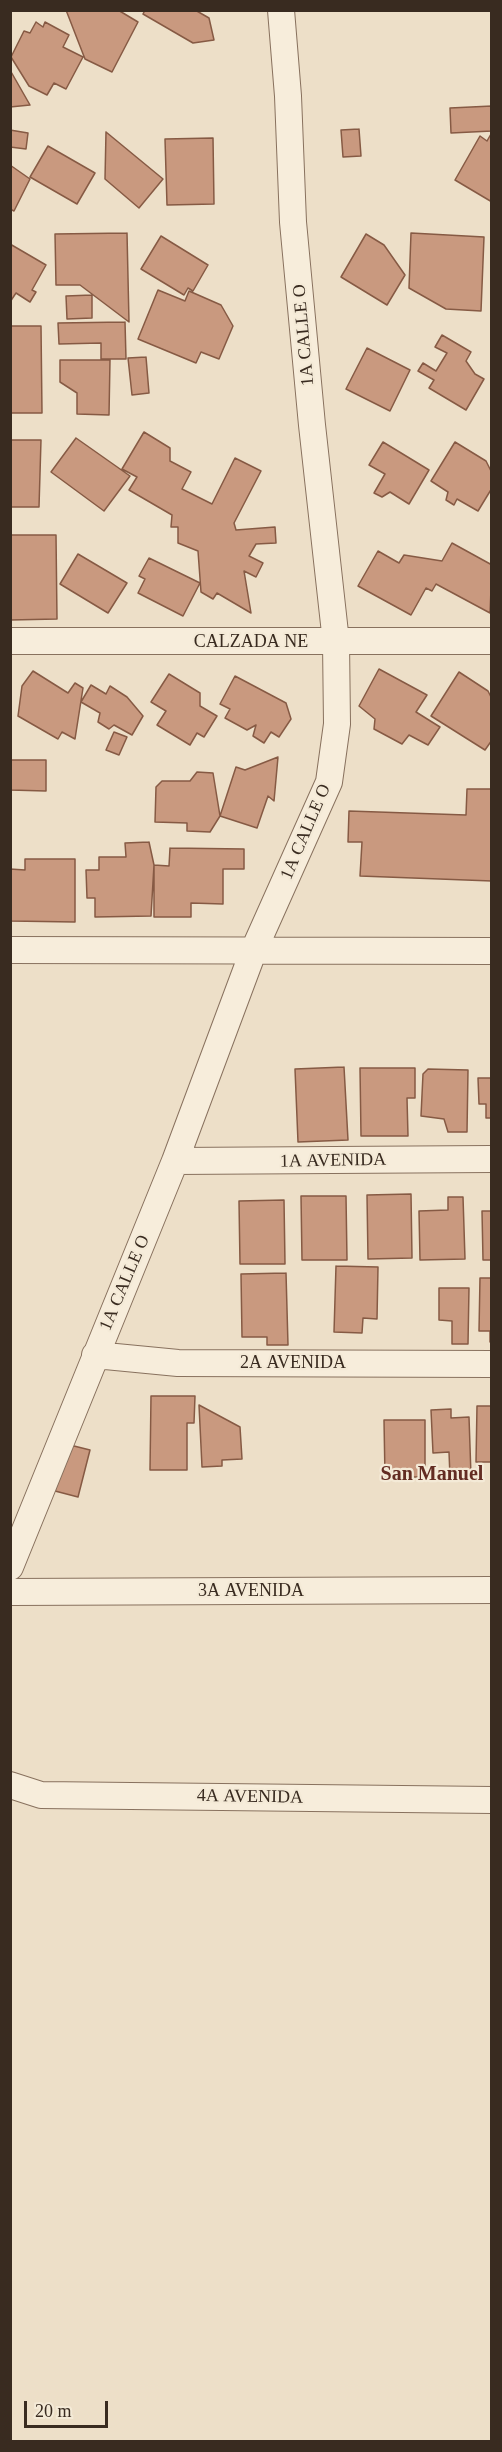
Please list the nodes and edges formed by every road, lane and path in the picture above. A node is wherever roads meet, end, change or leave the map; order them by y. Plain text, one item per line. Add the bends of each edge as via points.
1 (281, 10) edge
2 (10, 641) edge
3 (492, 641) edge
4 (336, 642) junction
5 (10, 950) edge
6 (492, 951) edge
7 (253, 952) junction
8 (492, 1159) edge
9 (175, 1161) junction
10 (95, 1355) junction
11 (492, 1364) edge
12 (10, 1567) edge
13 (492, 1590) edge
14 (10, 1592) edge
15 (10, 1785) edge
16 (492, 1800) edge

1 - 4 street, 1A CALLE O via 293,222
2 - 4 street, CALZADA NE
3 - 4 street, CALZADA NE
4 - 7 street, 1A CALLE O via 337,724 329,782
5 - 7 street
6 - 7 street
7 - 9 street, 1A CALLE O
8 - 9 street, 1A AVENIDA
9 - 10 street, 1A CALLE O
10 - 11 street, 2A AVENIDA via 178,1363
10 - 12 street, 1A CALLE O
13 - 14 street, 3A AVENIDA
15 - 16 street, 4A AVENIDA via 41,1795

